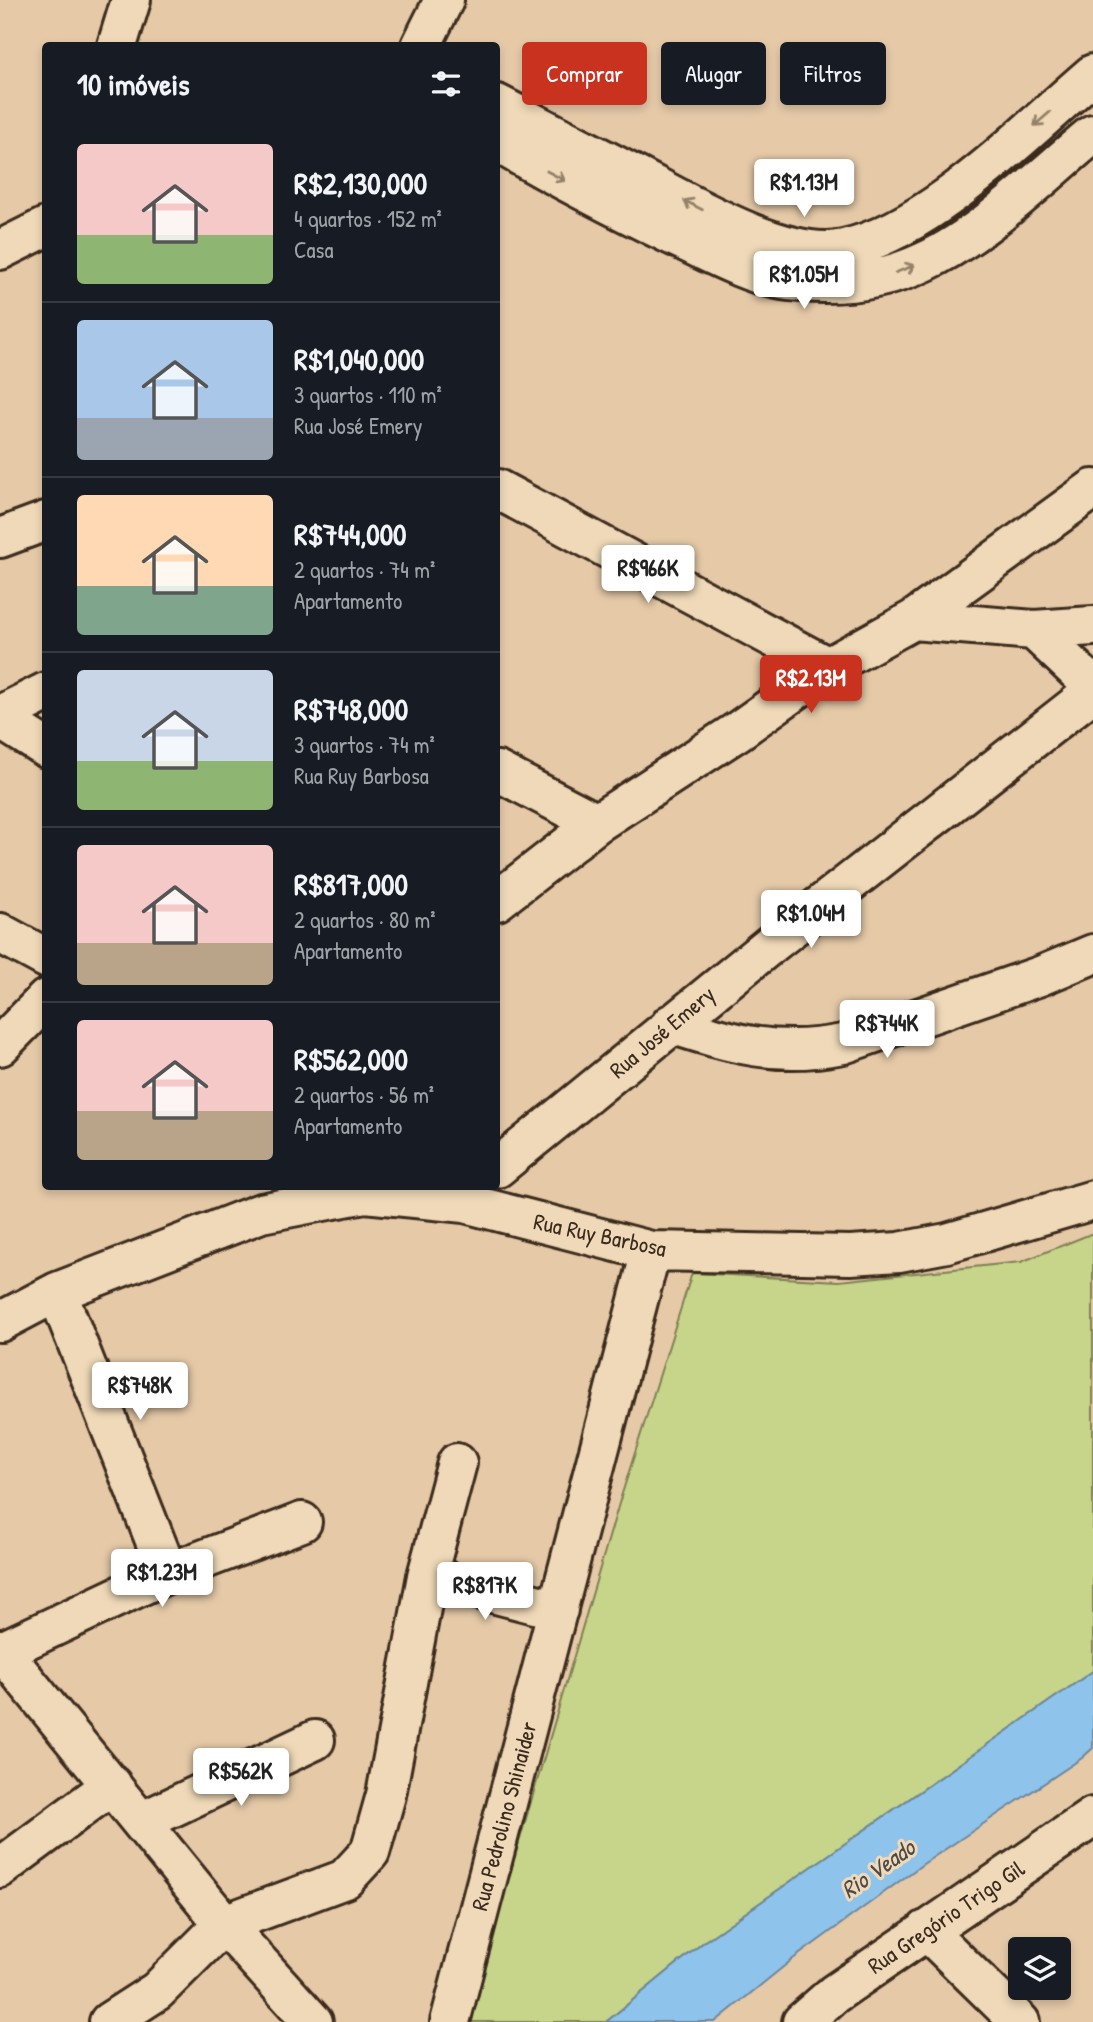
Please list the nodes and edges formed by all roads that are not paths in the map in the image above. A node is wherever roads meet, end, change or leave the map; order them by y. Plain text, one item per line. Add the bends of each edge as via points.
1 (131, 0) edge
2 (444, 0) edge
3 (118, 42) edge
4 (423, 42) edge
5 (1091, 79) edge
6 (500, 106) edge
7 (1093, 134) edge
8 (500, 144) edge
9 (42, 228) edge
10 (0, 250) edge
11 (1093, 489) edge
12 (500, 491) edge
13 (42, 522) edge
14 (0, 538) edge
15 (912, 620) junction
16 (1093, 626) edge
17 (1034, 629) junction
18 (828, 667) junction
19 (1093, 685) edge
20 (1093, 692) edge
21 (42, 694) edge
22 (0, 717) edge
23 (42, 745) edge
24 (500, 773) edge
25 (597, 823) junction
26 (500, 899) edge
27 (0, 933) edge
28 (1093, 954) edge
29 (42, 956) edge
30 (42, 994) edge
31 (0, 1003) edge
32 (42, 1003) edge
33 (671, 1024) junction
34 (0, 1046) edge
35 (500, 1166) edge
36 (469, 1195) edge
37 (1093, 1200) edge
38 (651, 1251) junction
39 (57, 1292) junction
40 (0, 1322) edge
41 (457, 1462) dead end
42 (302, 1522) dead end
43 (168, 1573) junction
44 (427, 1576) junction
45 (558, 1610) junction
46 (1, 1650) edge
47 (315, 1740) dead end
48 (111, 1785) junction
49 (1093, 1817) edge
50 (141, 1822) junction
51 (0, 1868) edge
52 (224, 1924) junction
53 (926, 1930) junction
54 (110, 2022) edge
55 (313, 2022) edge
56 (450, 2022) edge
57 (802, 2022) edge
58 (1020, 2022) edge

1 - 3 street
2 - 4 street
5 -> 6 street via 966,183 905,224 865,244 829,251 788,246 728,224
8 -> 7 street via 721,259 786,281 845,283 887,276 925,262 966,236
9 - 10 street
11 - 15 street
12 - 18 street
13 - 14 street
15 - 17 street
15 - 18 street
16 - 17 street
17 - 19 street
18 - 25 street
20 - 33 street, Rua José Emery
21 - 22 street
22 - 23 street
24 - 25 street
25 - 26 street
27 - 29 street
28 - 33 street via 1027,981 815,1050 758,1049
30 - 31 street
32 - 34 street
33 - 35 street, Rua José Emery
36 - 38 street, Rua Ruy Barbosa
36 - 39 street, Rua Ruy Barbosa via 365,1193 261,1213
37 - 38 street, Rua Ruy Barbosa via 947,1243 899,1252
38 - 45 street, Rua Pedrolino Shinaider
39 - 40 street, Rua Ruy Barbosa
39 - 43 street
41 - 44 street
42 - 43 street
43 - 46 street
44 - 45 street
44 - 52 street via 386,1795 370,1852 345,1879
45 - 56 street, Rua Pedrolino Shinaider
46 - 48 street
47 - 50 street
48 - 50 street
48 - 51 street
49 - 53 street, Rua Gregório Trigo Gil
50 - 52 street
52 - 54 street via 156,1991
52 - 55 street
53 - 57 street, Rua Gregório Trigo Gil
53 - 58 street

